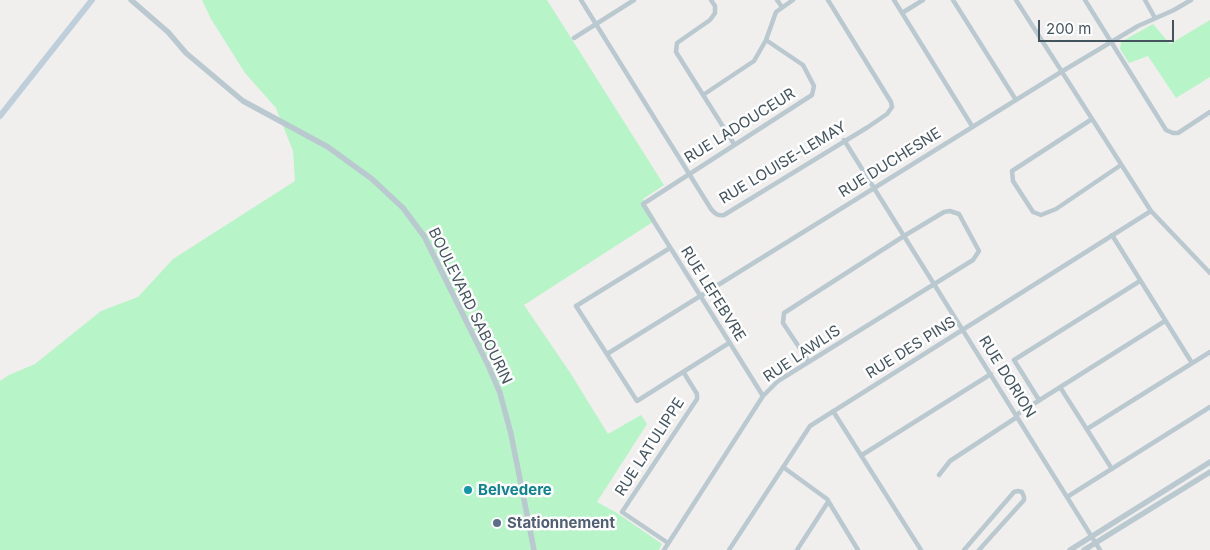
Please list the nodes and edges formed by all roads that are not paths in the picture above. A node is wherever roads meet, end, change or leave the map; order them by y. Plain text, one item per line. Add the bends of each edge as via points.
1 (92, 0) edge
2 (132, 0) edge
3 (581, 0) edge
4 (634, 0) edge
5 (711, 0) edge
6 (777, 0) edge
7 (793, 0) edge
8 (828, 0) edge
9 (894, 0) edge
10 (923, 0) edge
11 (953, 0) edge
12 (1016, 0) edge
13 (1085, 0) edge
14 (1146, 0) edge
15 (1191, 0) edge
16 (782, 7) junction
17 (902, 13) junction
18 (1155, 18) junction
19 (596, 23) junction
20 (574, 38) dead end
21 (766, 40) junction
22 (1112, 42) junction
23 (1061, 72) junction
24 (703, 95) junction
25 (1016, 100) junction
26 (1210, 112) edge
27 (0, 116) edge
28 (1092, 119) junction
29 (972, 126) junction
30 (844, 140) junction
31 (734, 144) junction
32 (1121, 165) junction
33 (688, 173) junction
34 (874, 187) junction
35 (643, 204) joint
36 (1151, 211) junction
37 (904, 236) junction
38 (1112, 236) junction
39 (670, 248) junction
40 (1210, 273) edge
41 (1140, 281) junction
42 (935, 285) junction
43 (700, 296) junction
44 (1166, 321) junction
45 (963, 330) junction
46 (730, 343) junction
47 (1210, 352) edge
48 (607, 354) junction
49 (809, 362) junction
50 (1192, 363) junction
51 (684, 373) junction
52 (990, 374) junction
53 (1060, 387) junction
54 (763, 396) junction
55 (1039, 400) junction
56 (1210, 407) edge
57 (833, 411) junction
58 (1017, 416) junction
59 (1087, 429) junction
60 (862, 455) junction
61 (1210, 462) edge
62 (782, 467) junction
63 (1112, 469) junction
64 (1210, 472) edge
65 (938, 475) dead end
66 (1067, 497) junction
67 (828, 502) junction
68 (1092, 536) junction
69 (668, 543) junction
70 (1096, 543) junction
71 (534, 550) edge
72 (664, 550) edge
73 (730, 550) edge
74 (797, 550) edge
75 (858, 550) edge
76 (921, 550) edge
77 (964, 550) edge
78 (979, 550) edge
79 (1070, 550) edge
80 (1084, 550) edge
81 (1100, 550) edge

1 - 27 main road
2 - 71 street, BOULEVARD SABOURIN via 186,53 244,101 328,147 372,179 403,208 419,229 435,255 500,393
3 - 19 street, RUE LOUISE-LEMAY
4 - 19 street
5 - 24 street via 716,13 677,43 676,52
6 - 16 street
7 - 16 street
8 - 30 street, RUE LOUISE-LEMAY via 892,107 887,114
9 - 17 street
10 - 17 street
11 - 25 street
12 - 23 street
13 - 22 street
14 - 18 street
15 - 18 street, RUE DUCHESNE
16 - 21 street via 775,14
17 - 29 street
18 - 22 street, RUE DUCHESNE
19 - 20 street
19 - 33 street, RUE LOUISE-LEMAY
21 - 24 street via 750,65
21 - 31 street, RUE LADOUCEUR via 803,65 814,86 812,95
22 - 23 street, RUE DUCHESNE
22 - 26 street via 1169,132 1178,133
23 - 25 street, RUE DUCHESNE
23 - 28 street
24 - 31 street
25 - 29 street, RUE DUCHESNE
28 - 32 street
28 - 32 street via 1012,171 1013,181 1033,212 1041,215
29 - 34 street, RUE DUCHESNE
30 - 33 street, RUE LOUISE-LEMAY via 724,215 711,210
30 - 34 street, RUE DORION
31 - 33 street, RUE LADOUCEUR
32 - 36 street
33 - 35 street, RUE LADOUCEUR
34 - 37 street, RUE DORION
34 - 43 street, RUE DUCHESNE
35 - 39 street, RUE LEFEBVRE
36 - 38 street, RUE DES PINS
36 - 40 street
37 - 42 street, RUE DORION
37 - 42 street, RUE LAWLIS via 944,212 959,214 979,251 974,260
37 - 49 street via 784,313 783,323
38 - 41 street
38 - 45 street, RUE DES PINS
39 - 43 street, RUE LEFEBVRE
39 - 48 street via 576,306
41 - 44 street
41 - 55 street via 1014,360
42 - 45 street, RUE DORION
42 - 49 street, RUE LAWLIS
43 - 46 street, RUE LEFEBVRE
43 - 48 street, RUE DUCHESNE
44 - 50 street
44 - 53 street
45 - 52 street, RUE DORION
45 - 57 street, RUE DES PINS
46 - 51 street
46 - 54 street, RUE LEFEBVRE
47 - 50 street
48 - 51 street via 637,402
49 - 54 street, RUE LAWLIS via 778,381
50 - 59 street
51 - 69 street, RUE LATULIPPE via 697,399 622,512
52 - 58 street, RUE DORION
52 - 60 street
53 - 55 street
53 - 59 street
54 - 69 street, RUE LAWLIS
55 - 58 street
56 - 63 street
57 - 60 street
57 - 62 street, RUE DES PINS via 810,426
58 - 65 street via 950,461
58 - 66 street, RUE DORION
59 - 63 street
60 - 76 street
61 - 68 street
62 - 67 street
62 - 73 street, RUE DES PINS
63 - 66 street
64 - 70 street
66 - 68 street, RUE DORION
67 - 74 street
67 - 75 street
68 - 70 street, RUE DORION
68 - 79 street
69 - 72 street, RUE LAWLIS
70 - 80 street
70 - 81 street, RUE DORION
77 - 78 street via 1014,492 1022,492 1022,502

